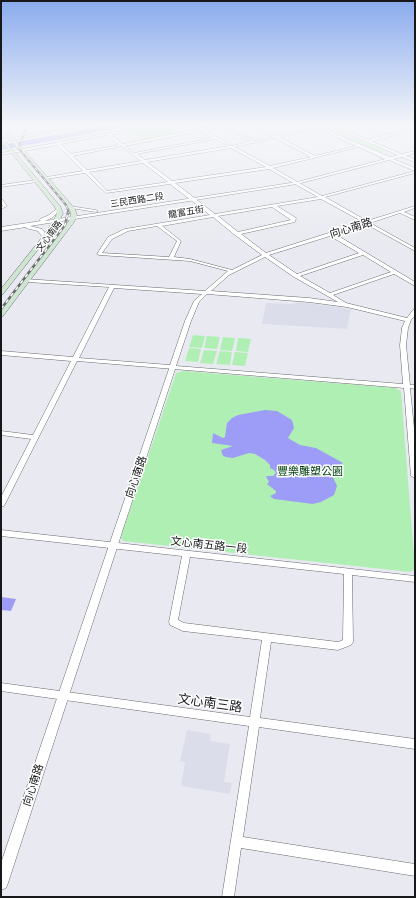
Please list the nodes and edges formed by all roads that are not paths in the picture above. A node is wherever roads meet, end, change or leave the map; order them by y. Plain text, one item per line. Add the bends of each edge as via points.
1 (25, 168) edge
2 (38, 168) edge
3 (83, 168) edge
4 (113, 168) edge
5 (151, 168) edge
6 (269, 168) joint
7 (350, 168) edge
8 (415, 171) edge
9 (87, 172) junction
10 (47, 178) junction
11 (36, 181) junction
12 (295, 182) junction
13 (171, 183) junction
14 (1, 186) edge
15 (322, 197) junction
16 (191, 198) junction
17 (1, 200) edge
18 (273, 206) junction
19 (71, 207) junction
20 (415, 207) edge
21 (1, 208) edge
22 (59, 208) junction
23 (98, 211) junction
24 (401, 212) junction
25 (213, 216) junction
26 (74, 217) junction
27 (58, 219) junction
28 (415, 219) edge
29 (42, 220) junction
30 (367, 223) junction
31 (158, 225) junction
32 (21, 226) junction
33 (1, 227) edge
34 (237, 234) junction
35 (331, 234) junction
36 (45, 237) junction
37 (415, 250) edge
38 (364, 253) junction
39 (264, 255) junction
40 (170, 258) junction
41 (232, 271) junction
42 (395, 272) junction
43 (296, 276) junction
44 (27, 280) junction
45 (415, 284) edge
46 (112, 287) junction
47 (1, 292) edge
48 (205, 293) junction
49 (329, 295) junction
50 (347, 305) junction
51 (415, 311) edge
52 (1, 315) edge
53 (408, 320) junction
54 (1, 353) edge
55 (74, 359) junction
56 (173, 366) junction
57 (406, 386) junction
58 (415, 386) edge
59 (1, 433) edge
60 (35, 437) junction
61 (415, 468) edge
62 (415, 476) edge
63 (1, 504) edge
64 (1, 533) edge
65 (113, 546) junction
66 (187, 554) junction
67 (348, 571) junction
68 (415, 579) edge
69 (268, 638) junction
70 (1, 687) edge
71 (63, 696) junction
72 (255, 722) junction
73 (415, 744) edge
74 (237, 842) junction
75 (415, 870) edge
76 (1, 883) edge
77 (228, 897) edge

1 - 11 main road, 文心南路
2 - 10 main road, 文心南路
3 - 9 street
4 - 9 street
5 - 13 street
6 - 12 street
6 - 13 street
7 - 12 street, 三民西路二段
8 - 15 street, 龍富五街
9 - 10 street
9 - 13 street via 106,192
10 - 19 main road, 文心南路
11 - 14 street
11 - 22 main road, 文心南路
12 - 15 street
12 - 16 street, 三民西路二段
13 - 16 street
15 - 18 street, 龍富五街
15 - 30 street
16 - 23 street, 三民西路二段
16 - 25 street
16 - 26 street, 三民西路二段
17 - 21 street via 5,206
18 - 25 street, 龍富五街
18 - 34 street via 294,219 293,221
19 - 23 street
19 - 26 main road, 文心南路
20 - 24 street, 向心南路
22 - 27 main road, 文心南路
22 - 29 street
23 - 26 street, 三民西路二段
24 - 28 street
24 - 30 street, 向心南路
25 - 31 street, 龍富五街
25 - 34 street
26 - 27 street, 三民西路二段
26 - 44 main road, 文心南路
27 - 29 street, 三民西路二段
27 - 32 street, 三民西路二段
27 - 36 main road, 文心南路
29 - 33 street, 三民西路二段
30 - 35 street, 向心南路
30 - 37 street
31 - 40 street via 179,241
31 - 40 street, 龍富五街 via 127,230 112,236 99,254
32 - 33 street, 三民西路二段
32 - 36 street via 40,230
34 - 39 street
35 - 38 street
35 - 39 street, 向心南路
36 - 47 main road, 文心南路
38 - 42 street
38 - 43 street
39 - 41 street, 向心南路
39 - 43 street
40 - 41 street, 龍富五街 via 190,260
41 - 48 street, 向心南路
42 - 45 street
42 - 49 street
43 - 49 street
44 - 46 street
44 - 52 main road, 文心南路
46 - 48 street
46 - 55 street
48 - 50 street via 281,297
48 - 56 street, 向心南路 via 196,301
49 - 50 street
50 - 53 street
51 - 53 street
53 - 57 street via 403,336
54 - 55 street
55 - 56 street
55 - 60 street
56 - 57 street
56 - 65 street, 向心南路
57 - 58 street
57 - 61 street
59 - 60 street
60 - 63 street
61 - 62 street
64 - 65 street, 文心南五路一段
65 - 66 street, 文心南五路一段
65 - 71 street, 向心南路
66 - 67 street, 文心南五路一段
66 - 69 street via 172,622 183,627
67 - 68 street, 文心南五路一段
67 - 69 street via 348,642 338,646
69 - 72 street
70 - 71 street, 文心南三路
71 - 72 street, 文心南三路
71 - 76 street, 向心南路
72 - 73 street, 文心南三路
72 - 74 street
74 - 75 street
74 - 77 street

